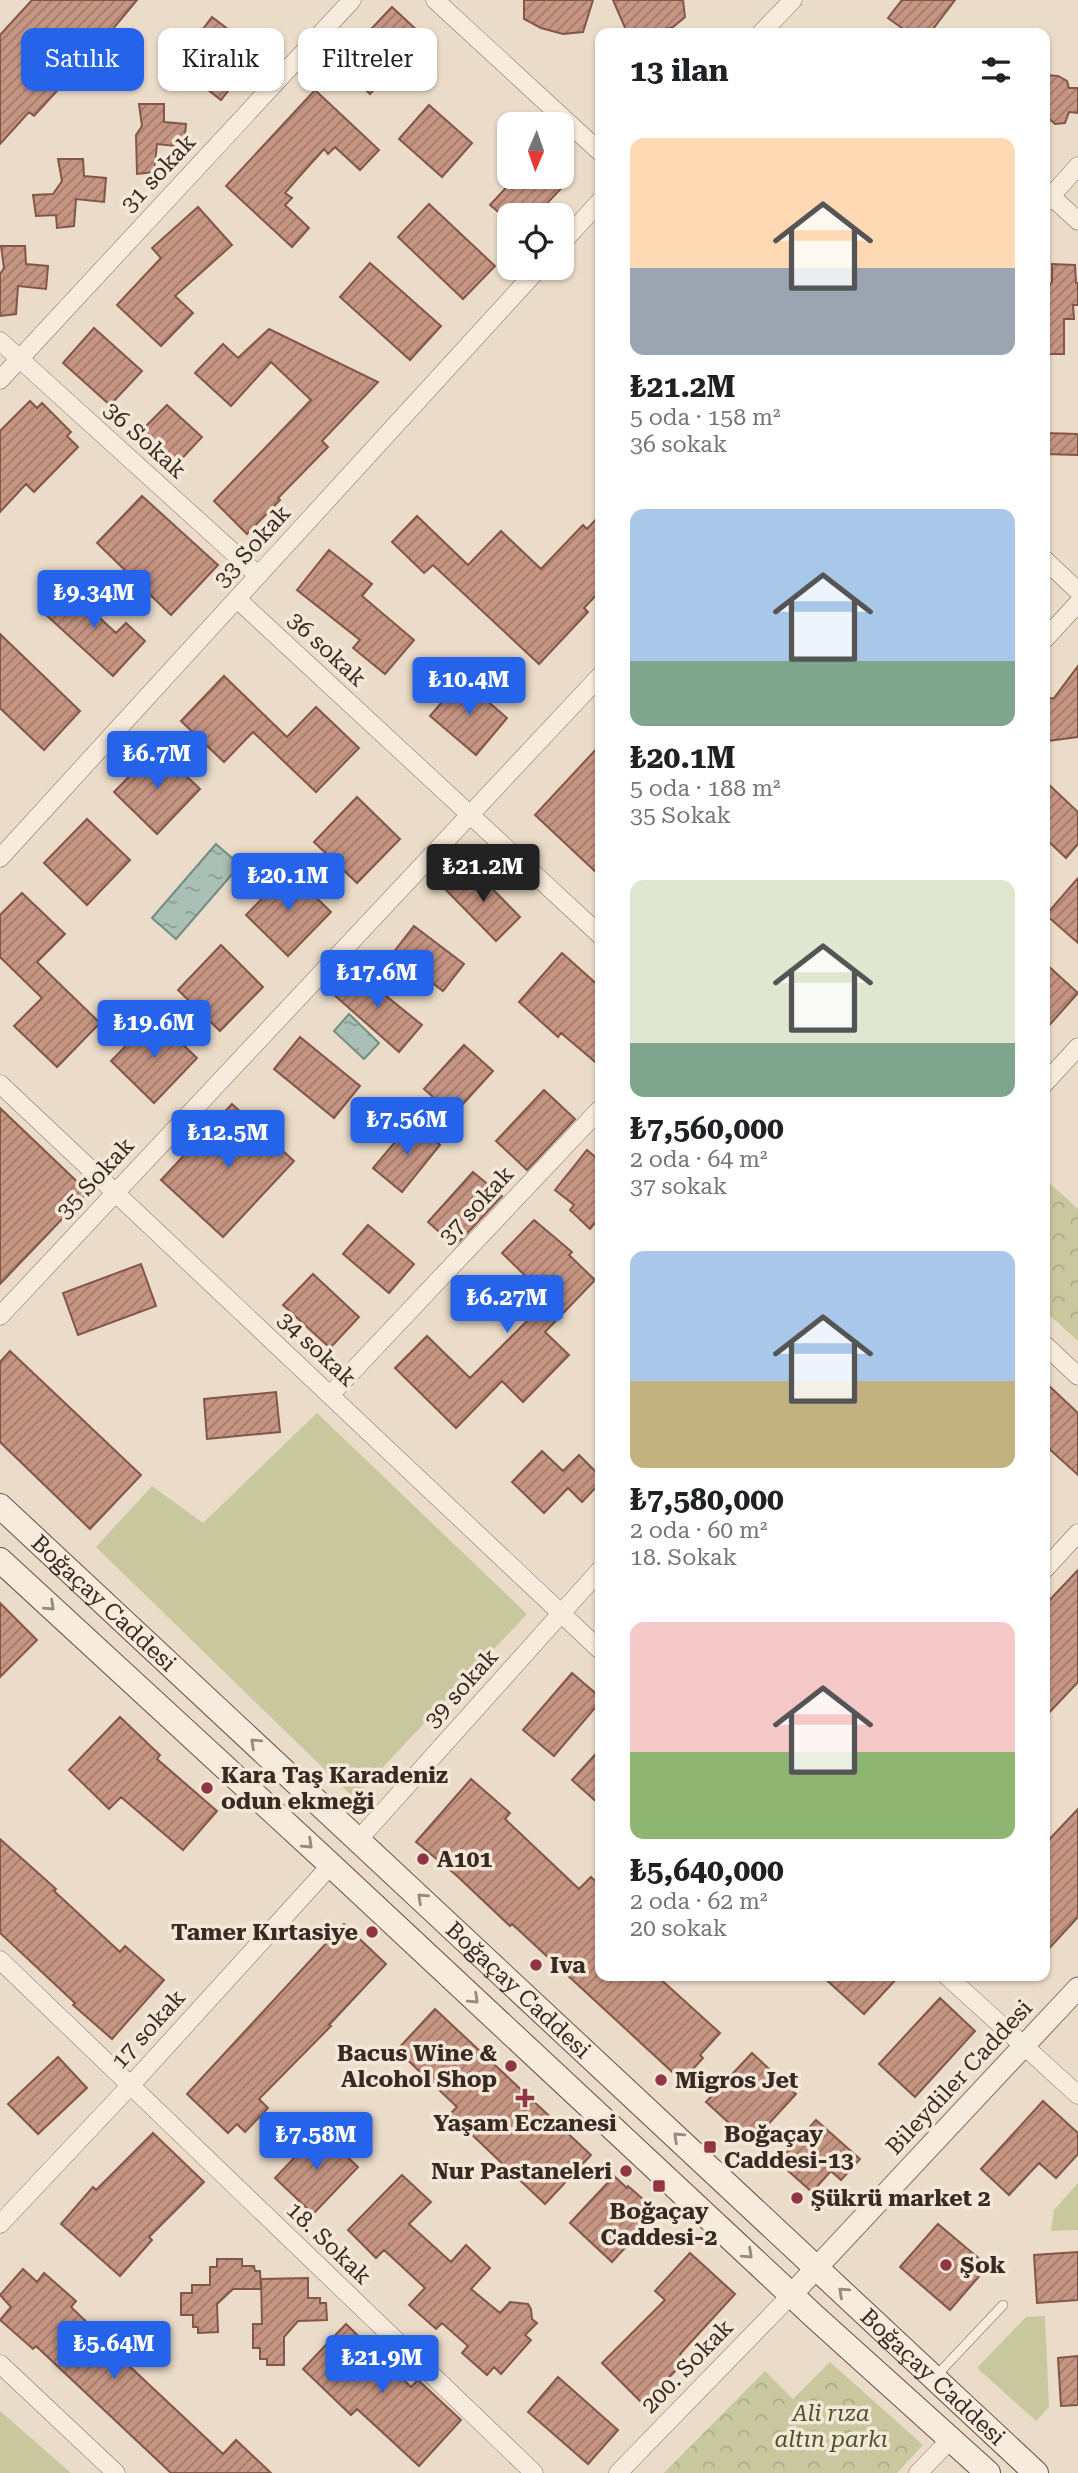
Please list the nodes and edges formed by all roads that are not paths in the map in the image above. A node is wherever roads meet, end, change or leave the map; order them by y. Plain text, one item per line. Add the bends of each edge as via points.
1 (352, 0) edge
2 (435, 0) edge
3 (793, 0) edge
4 (766, 28) edge
5 (595, 147) edge
6 (1078, 166) edge
7 (1050, 198) edge
8 (1050, 201) edge
9 (595, 207) edge
10 (1078, 221) edge
11 (574, 230) edge
12 (529, 280) edge
13 (0, 341) edge
14 (19, 359) junction
15 (0, 380) edge
16 (1050, 566) edge
17 (258, 575) junction
18 (1078, 591) edge
19 (237, 599) junction
20 (1078, 603) edge
21 (1050, 634) edge
22 (595, 681) edge
23 (470, 815) junction
24 (0, 858) edge
25 (595, 930) edge
26 (1078, 1047) edge
27 (1050, 1078) edge
28 (0, 1084) edge
29 (595, 1114) edge
30 (115, 1192) junction
31 (0, 1316) edge
32 (1050, 1350) edge
33 (1078, 1376) edge
34 (330, 1395) junction
35 (0, 1506) edge
36 (1078, 1533) edge
37 (0, 1560) edge
38 (1050, 1564) edge
39 (595, 1576) edge
40 (561, 1613) junction
41 (595, 1645) edge
42 (359, 1839) junction
43 (331, 1865) junction
44 (0, 1960) edge
45 (952, 1981) edge
46 (1078, 1988) edge
47 (1023, 2047) junction
48 (130, 2086) junction
49 (1078, 2095) edge
50 (0, 2224) edge
51 (816, 2268) junction
52 (792, 2294) junction
53 (1003, 2305) dead end
54 (0, 2364) edge
55 (935, 2378) junction
56 (951, 2439) junction
57 (116, 2473) edge
58 (534, 2473) edge
59 (618, 2473) edge
60 (918, 2473) edge
61 (988, 2473) edge
62 (1036, 2473) edge

1 - 14 street, 31 sokak
2 - 5 street
3 - 4 street
6 - 7 street
8 - 10 street
9 - 11 street
12 - 17 street, 33 Sokak
13 - 14 street, 36 Sokak
14 - 15 street, 31 sokak
14 - 17 street, 36 Sokak
16 - 18 street
17 - 19 street, 33 Sokak
19 - 23 street, 36 sokak
19 - 24 street, 33 Sokak
20 - 21 street
22 - 23 street, 35 Sokak
23 - 25 street, 36 sokak
23 - 30 street, 35 Sokak
26 - 27 street
28 - 30 street, 34 sokak
29 - 34 street, 37 sokak
30 - 31 street, 35 Sokak
30 - 34 street, 34 sokak
32 - 33 street
34 - 40 street, 34 sokak
42 -> 35 main road, Boğaçay Caddesi
36 - 38 street
37 -> 43 main road, Boğaçay Caddesi
39 - 40 street, 39 sokak
40 - 41 street, 34 sokak
40 - 42 street, 39 sokak
51 -> 42 main road, Boğaçay Caddesi
43 - 48 street, 17 sokak
43 -> 52 main road, Boğaçay Caddesi
44 - 48 street, 18. Sokak
45 - 47 street
46 - 47 street, Bileydiler Caddesi
47 - 49 street
47 - 51 street, Bileydiler Caddesi
48 - 50 street, 17 sokak
48 - 58 street, 18. Sokak
51 - 52 street, Bileydiler Caddesi
55 -> 51 main road, Boğaçay Caddesi
52 - 56 main road, Boğaçay Caddesi
52 - 59 street, 200. Sokak
53 - 55 lane
54 - 57 street
55 - 62 main road, Boğaçay Caddesi
56 - 60 street
56 - 61 main road, Boğaçay Caddesi

